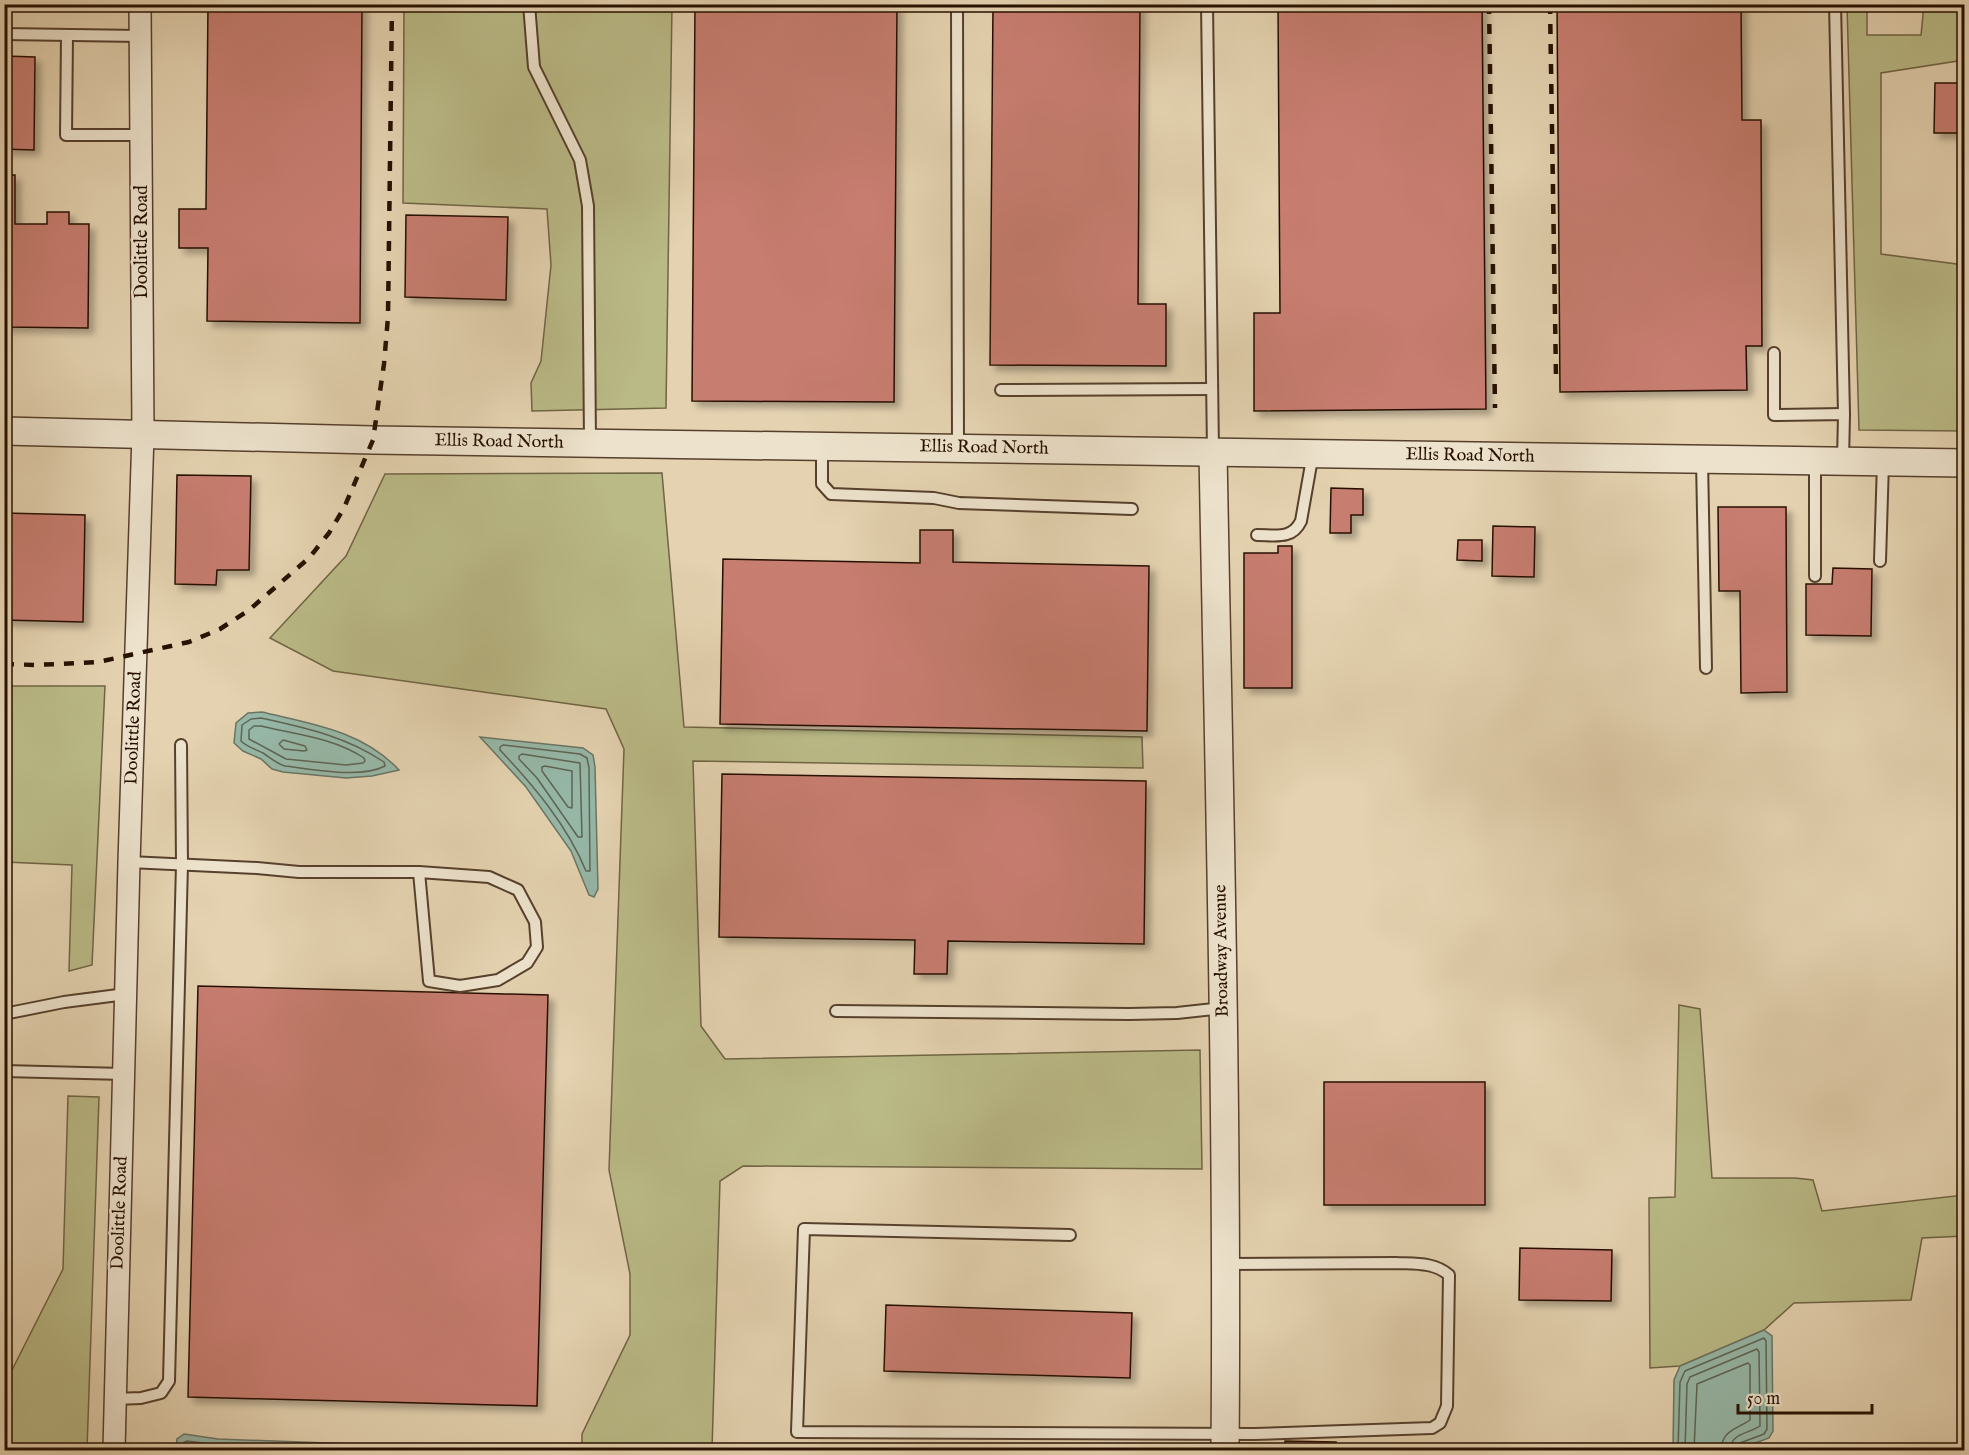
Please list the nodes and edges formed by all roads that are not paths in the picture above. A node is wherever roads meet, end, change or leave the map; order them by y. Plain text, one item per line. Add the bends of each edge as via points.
1 (140, 4) edge
2 (529, 4) edge
3 (957, 4) edge
4 (1207, 4) edge
5 (1835, 4) edge
6 (4, 34) edge
7 (67, 35) junction
8 (140, 36) junction
9 (141, 135) junction
10 (1774, 353) dead end
11 (1212, 389) junction
12 (1001, 390) dead end
13 (1844, 414) junction
14 (4, 431) edge
15 (143, 434) junction
16 (590, 443) junction
17 (822, 446) junction
18 (958, 448) junction
19 (1213, 452) junction
20 (1313, 453) junction
21 (1702, 459) junction
22 (1815, 461) junction
23 (1843, 462) junction
24 (1883, 462) junction
25 (1965, 463) edge
26 (1132, 509) dead end
27 (1257, 535) dead end
28 (1880, 561) dead end
29 (1815, 576) dead end
30 (1706, 668) dead end
31 (181, 745) dead end
32 (129, 862) junction
33 (182, 864) junction
34 (419, 872) junction
35 (126, 994) junction
36 (1223, 1008) junction
37 (836, 1011) dead end
38 (4, 1014) edge
39 (4, 1071) edge
40 (124, 1074) junction
41 (1070, 1235) dead end
42 (1226, 1264) junction
43 (114, 1398) junction
44 (1225, 1442) edge
45 (114, 1450) edge

1 - 8 street, Doolittle Road
2 - 16 lane via 534,67 580,160 588,206
3 - 18 lane
4 - 11 lane
5 - 13 lane
6 - 7 lane
7 - 8 lane
7 - 9 lane via 66,135
8 - 9 street, Doolittle Road
9 - 15 street, Doolittle Road
10 - 13 lane via 1774,415
11 - 12 lane
11 - 19 lane
13 - 23 lane
14 - 15 street, Ellis Road North
15 - 16 street, Ellis Road North
15 - 32 street, Doolittle Road
16 - 17 street, Ellis Road North
17 - 18 street, Ellis Road North
17 - 26 lane via 822,484 831,494
18 - 19 street, Ellis Road North
19 - 20 street, Ellis Road North
19 - 36 street, Broadway Avenue
20 - 21 street, Ellis Road North
20 - 27 lane via 1297,530 1285,536
21 - 22 street, Ellis Road North
21 - 30 lane
22 - 23 street, Ellis Road North
22 - 29 lane
23 - 24 street, Ellis Road North
24 - 25 street, Ellis Road North
24 - 28 lane
31 - 33 lane
32 - 33 lane
32 - 35 street, Doolittle Road
33 - 34 lane via 299,872
33 - 43 lane via 170,1381 161,1393
34 - 34 lane via 489,877 518,890 535,922 537,947 527,963 498,980 460,986 429,981
35 - 38 lane
35 - 40 street, Doolittle Road
36 - 37 lane via 1129,1014
36 - 42 street, Broadway Avenue
39 - 40 lane
40 - 43 street, Doolittle Road
41 - 44 lane via 804,1229 797,1432
42 - 44 street, Broadway Avenue
42 - 44 lane via 1421,1264 1449,1275 1447,1406 1440,1423 1432,1428 1254,1434
43 - 45 street, Doolittle Road

